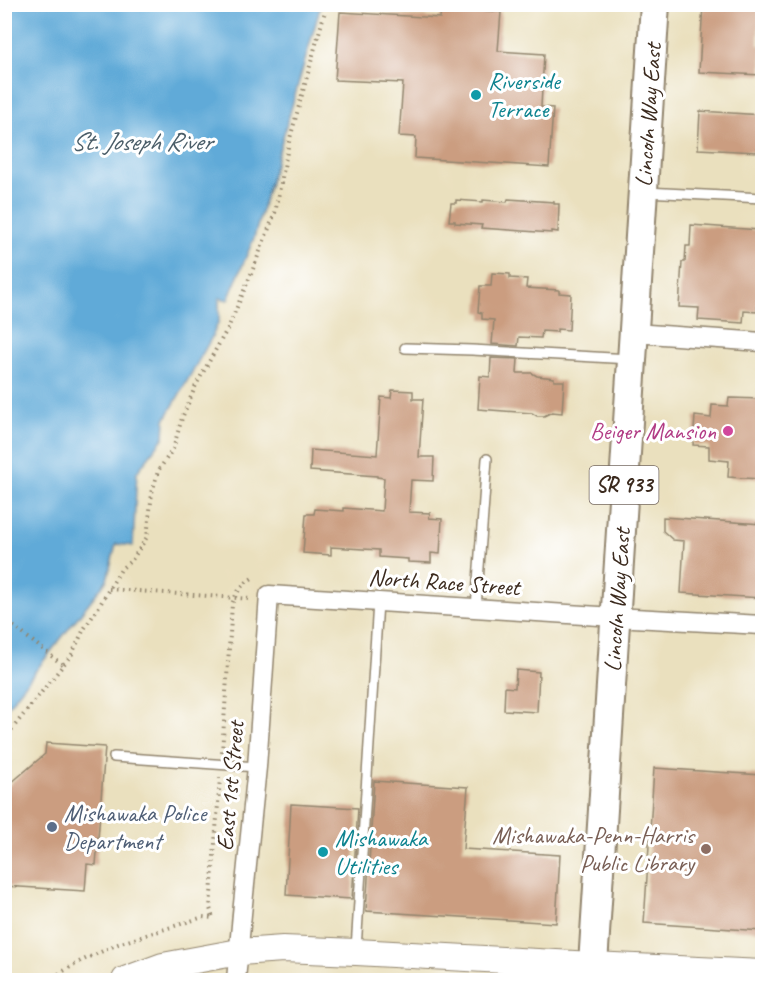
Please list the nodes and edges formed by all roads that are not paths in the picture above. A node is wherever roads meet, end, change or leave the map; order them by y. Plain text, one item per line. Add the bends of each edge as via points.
1 (655, 4) edge
2 (643, 192) junction
3 (762, 198) edge
4 (762, 342) edge
5 (633, 346) junction
6 (405, 348) dead end
7 (487, 459) dead end
8 (268, 598) joint
9 (378, 602) junction
10 (476, 608) junction
11 (615, 617) junction
12 (762, 625) edge
13 (114, 757) dead end
14 (257, 767) junction
15 (239, 952) junction
16 (356, 952) junction
17 (592, 973) edge
18 (762, 973) edge
19 (125, 981) edge
20 (236, 981) edge

1 - 2 main road, Lincoln Way East / SR 933
2 - 3 lane
2 - 5 main road, Lincoln Way East / SR 933
4 - 5 street
5 - 6 lane
5 - 11 main road, Lincoln Way East / SR 933
7 - 10 lane
8 - 9 street, North Race Street
8 - 14 street, East 1st Street
9 - 10 street, North Race Street
9 - 16 lane
10 - 11 street, North Race Street
11 - 12 street, North Race Street
11 - 17 main road, Lincoln Way East / SR 933
13 - 14 lane
14 - 15 street, East 1st Street
15 - 16 main road
15 - 19 main road via 163,966
15 - 20 street, East 1st Street
16 - 17 main road
17 - 18 main road

